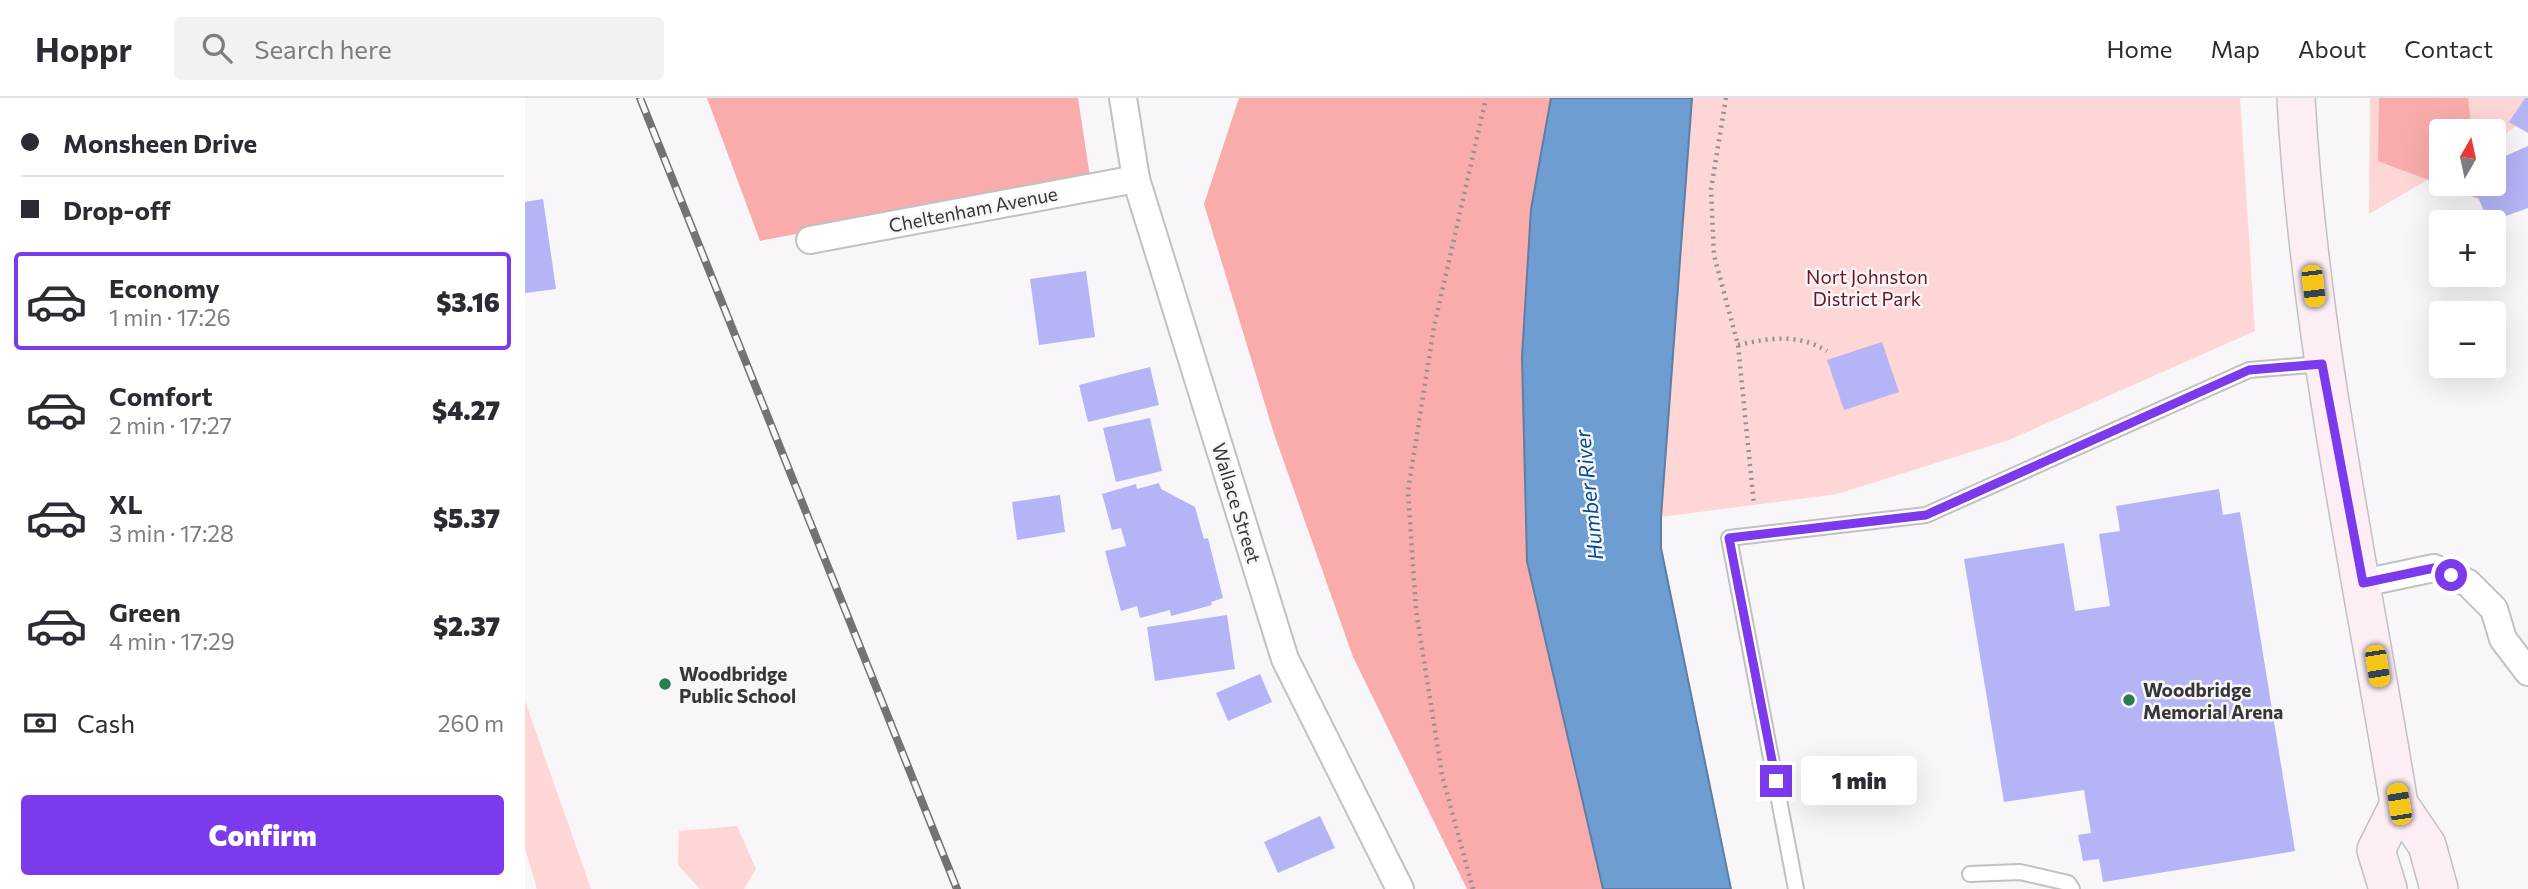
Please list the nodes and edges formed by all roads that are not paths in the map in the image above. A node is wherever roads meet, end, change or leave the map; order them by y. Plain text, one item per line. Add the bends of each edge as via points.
1 (1123, 98) edge
2 (2296, 98) edge
3 (1136, 178) junction
4 (810, 240) dead end
5 (2322, 364) junction
6 (2363, 583) junction
7 (2528, 672) edge
8 (2399, 804) junction
9 (1971, 874) dead end
10 (1400, 889) edge
11 (1796, 889) edge
12 (2072, 889) edge
13 (2388, 889) edge
14 (2439, 889) edge

1 - 3 street, Wallace Street
2 - 5 main road via 2300,181
3 - 4 street, Cheltenham Avenue
3 - 10 street, Wallace Street via 1285,659
5 - 6 main road
5 - 11 lane via 2249,370 1926,515 1729,538
6 - 7 street via 2434,568 2468,583 2494,609 2503,639
6 - 8 main road
8 - 13 main road via 2376,850
8 - 14 main road via 2427,845
9 - 12 lane via 2020,872 2068,883

